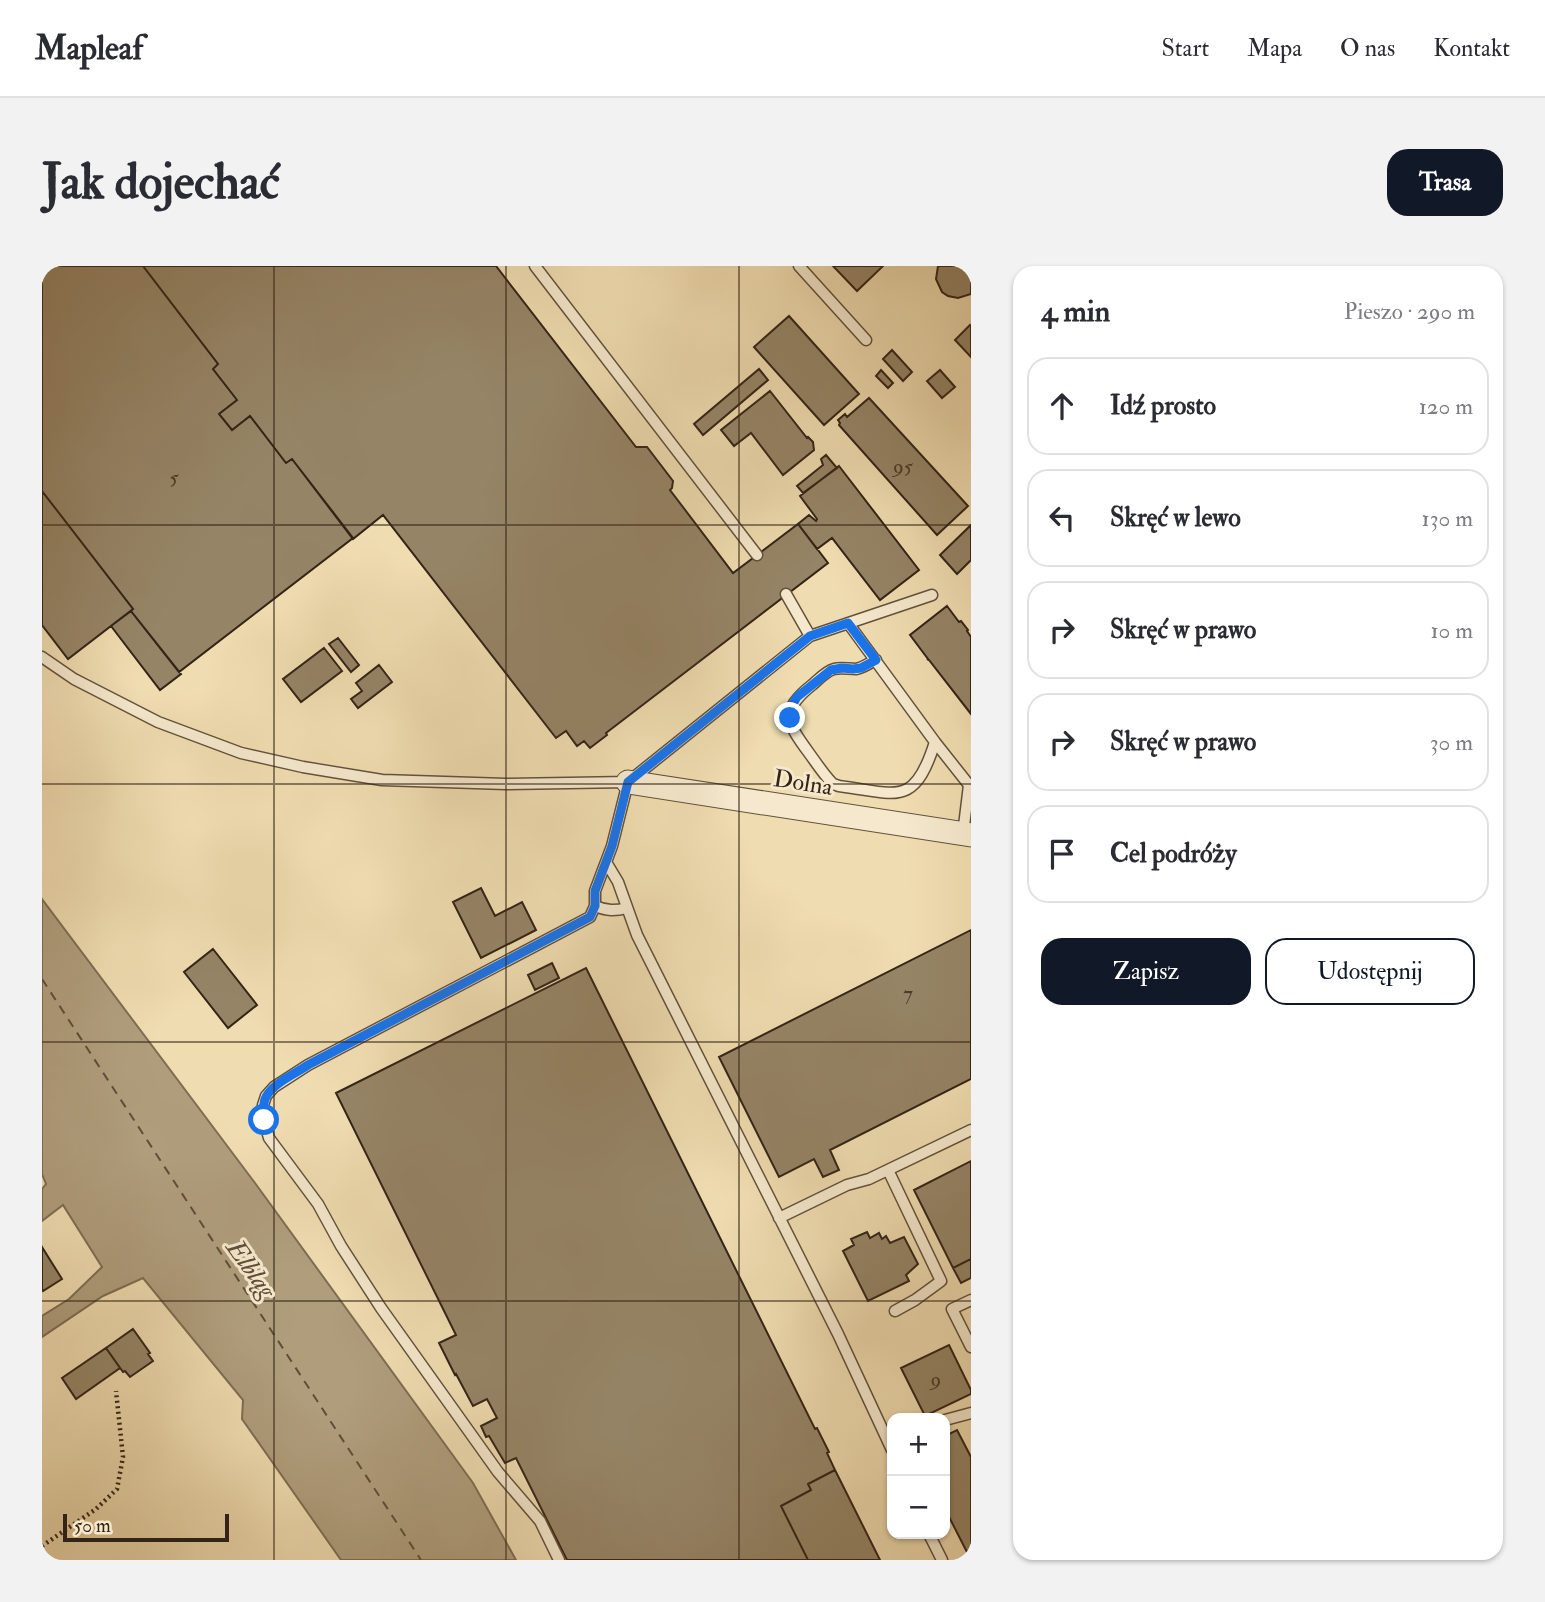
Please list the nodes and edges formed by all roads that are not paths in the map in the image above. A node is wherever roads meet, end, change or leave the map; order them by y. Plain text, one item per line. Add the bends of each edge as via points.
1 (535, 266) edge
2 (799, 266) edge
3 (866, 340) dead end
4 (757, 555) dead end
5 (786, 594) dead end
6 (932, 595) dead end
7 (848, 623) junction
8 (810, 636) junction
9 (42, 657) edge
10 (876, 660) junction
11 (935, 742) junction
12 (628, 782) junction
13 (967, 834) edge
14 (606, 862) junction
15 (595, 906) junction
16 (627, 908) junction
17 (971, 1129) edge
18 (888, 1170) junction
19 (779, 1218) junction
20 (971, 1300) edge
21 (895, 1311) dead end
22 (971, 1348) edge
23 (971, 1413) edge
24 (950, 1419) edge
25 (887, 1438) edge
26 (932, 1539) edge
27 (559, 1560) edge
28 (942, 1560) edge

1 - 4 lane
2 - 3 lane
5 - 8 lane
6 - 7 lane
7 - 8 lane
7 - 10 lane
8 - 12 lane
9 - 12 lane via 74,679 158,722 241,753 303,767 382,780
10 - 11 lane
10 - 11 lane via 861,668 831,670 797,697 790,718 797,737 833,784 881,793 911,787 928,764
11 - 13 lane via 969,785
12 - 13 street, Dolna
12 - 14 lane
14 - 15 lane via 595,891
14 - 16 lane
15 - 16 lane via 617,911
15 - 27 lane via 590,917 308,1065 274,1087 263,1105 269,1138 318,1204 397,1330 498,1472 540,1521
16 - 19 lane
17 - 18 lane
18 - 19 lane
18 - 21 lane via 941,1281
19 - 25 lane
20 - 22 lane via 952,1309
23 - 24 lane
26 - 28 lane

